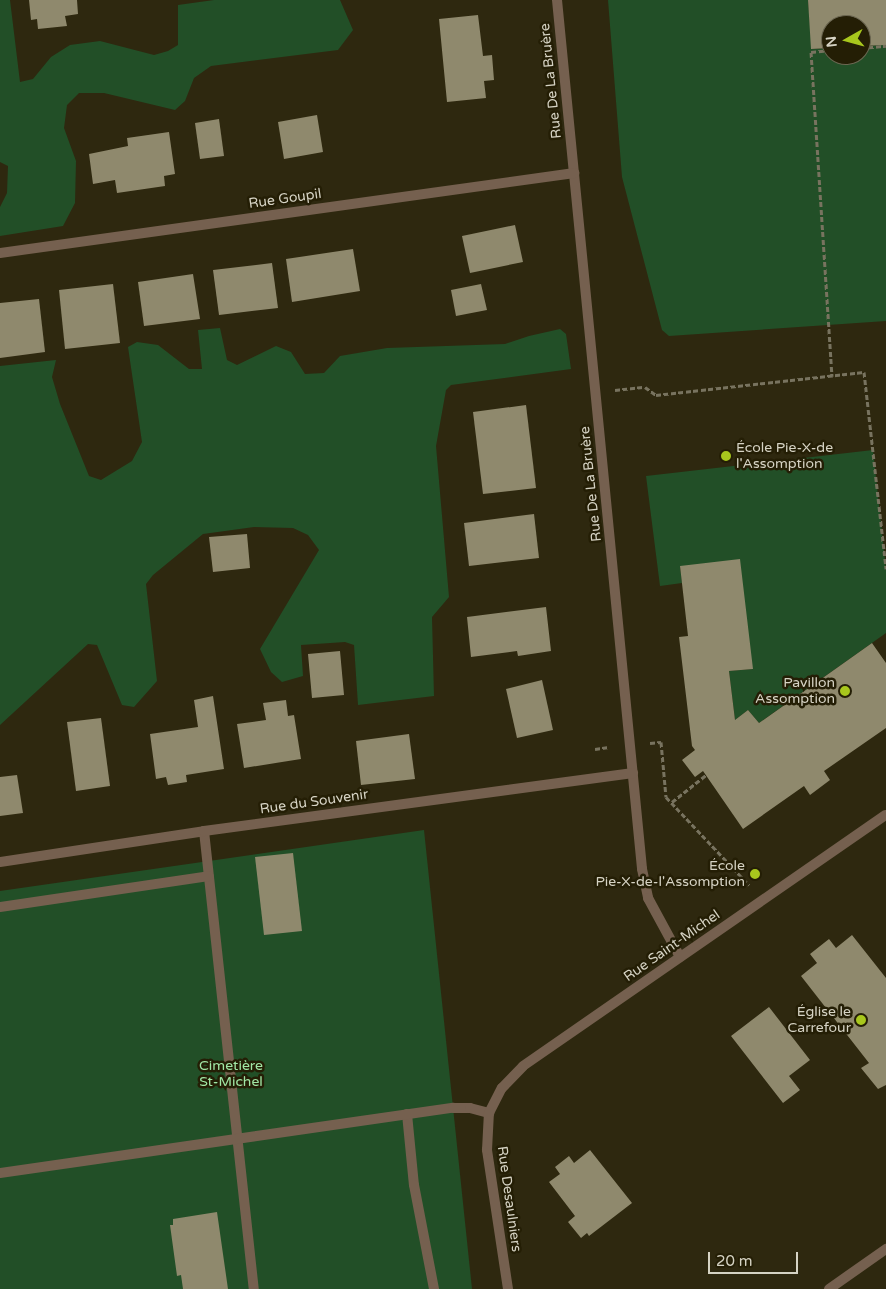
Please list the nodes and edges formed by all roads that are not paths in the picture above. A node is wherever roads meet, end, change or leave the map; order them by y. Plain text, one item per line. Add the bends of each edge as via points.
1 (557, 0) edge
2 (574, 173) junction
3 (0, 254) edge
4 (633, 773) junction
5 (886, 815) edge
6 (204, 831) junction
7 (0, 862) edge
8 (209, 876) junction
9 (0, 907) edge
10 (680, 957) junction
11 (407, 1114) junction
12 (489, 1114) junction
13 (238, 1140) junction
14 (0, 1173) edge
15 (886, 1249) edge
16 (254, 1289) edge
17 (434, 1289) edge
18 (508, 1289) edge
19 (828, 1289) edge

1 - 2 street, Rue De La Bruère
2 - 3 street, Rue Goupil
2 - 4 street, Rue De La Bruère
4 - 6 street, Rue du Souvenir
4 - 10 street, Rue De La Bruère via 642,869 648,898
5 - 10 street, Rue Saint-Michel
6 - 7 street, Rue du Souvenir
6 - 8 street
8 - 9 street
8 - 13 street
10 - 12 street, Rue Saint-Michel via 523,1066 502,1088
11 - 12 street via 470,1108
11 - 13 street
11 - 17 street via 414,1185
12 - 18 street, Rue Desaulniers via 487,1150
13 - 14 street
13 - 16 street
15 - 19 street

